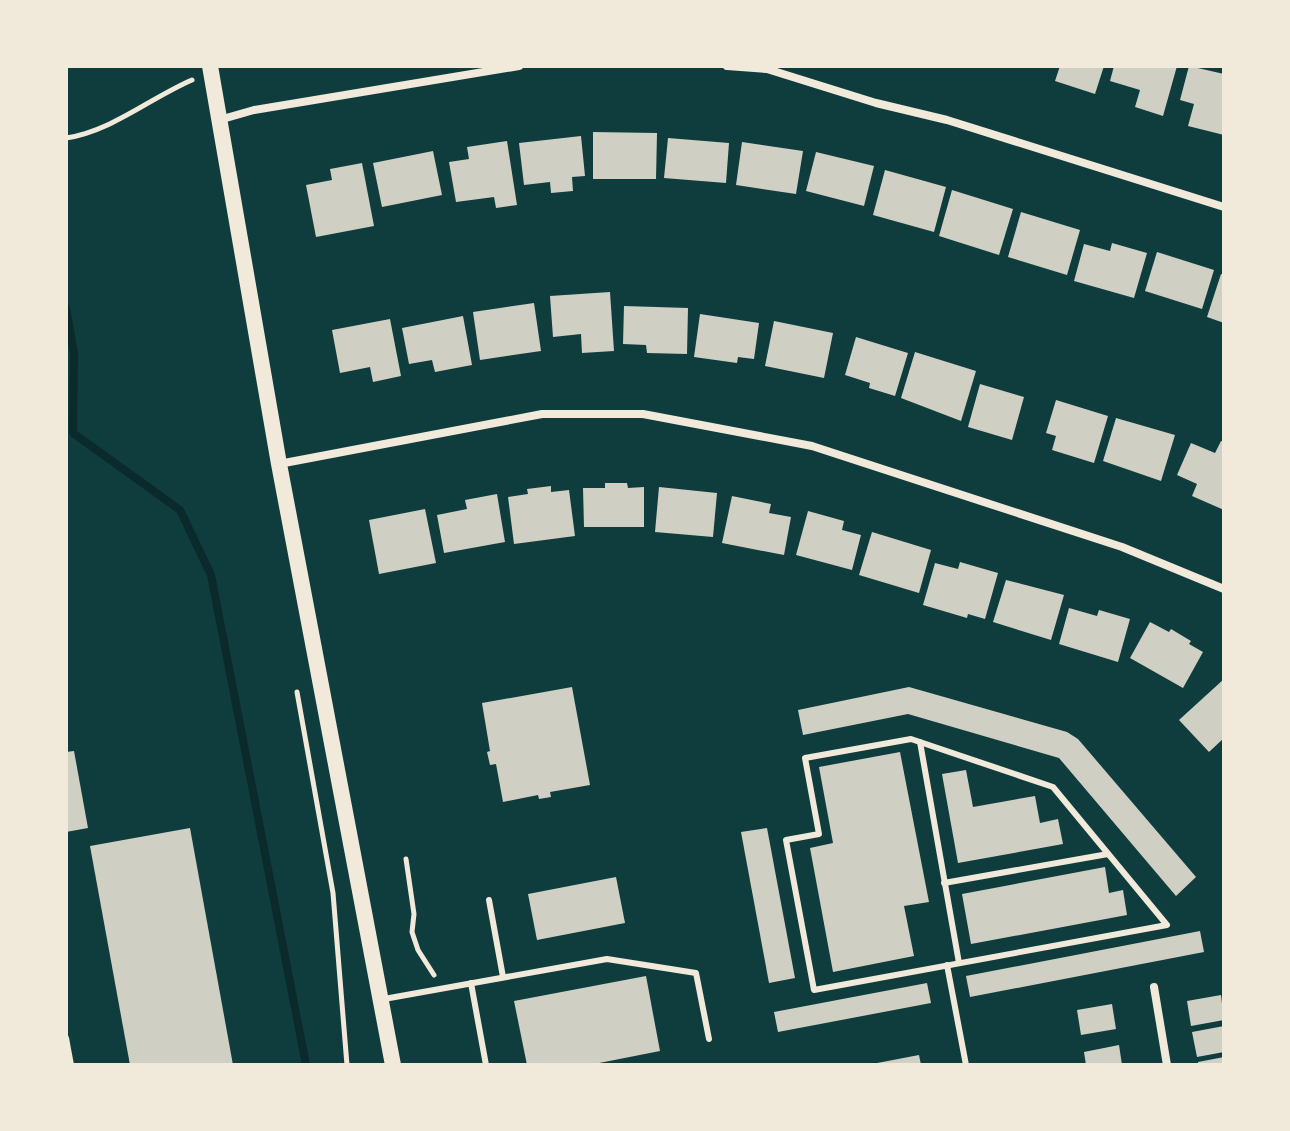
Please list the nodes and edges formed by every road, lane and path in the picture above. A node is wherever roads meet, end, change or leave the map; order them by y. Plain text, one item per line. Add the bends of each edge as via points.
1 (519, 66) edge
2 (727, 66) edge
3 (210, 69) edge
4 (219, 120) junction
5 (66, 138) edge
6 (1224, 207) edge
7 (279, 464) junction
8 (1224, 589) edge
9 (920, 742) junction
10 (1108, 854) junction
11 (406, 859) dead end
12 (944, 883) junction
13 (489, 900) dead end
14 (959, 963) junction
15 (947, 965) junction
16 (503, 977) junction
17 (471, 983) junction
18 (1154, 987) dead end
19 (442, 989) junction
20 (381, 1000) junction
21 (66, 1038) edge
22 (709, 1039) dead end
23 (71, 1065) edge
24 (393, 1065) edge
25 (486, 1065) edge
26 (966, 1065) edge
27 (1167, 1065) edge

1 - 4 street
2 - 6 street via 767,69 947,120
3 - 4 main road
3 - 5 path via 116,121
4 - 7 main road
7 - 8 street via 542,414 643,414 812,446 1122,547
7 - 20 main road
9 - 10 lane via 1053,787
9 - 12 lane
9 - 15 lane via 911,739 805,758 819,834 786,840 814,990
10 - 12 lane
10 - 14 lane via 1167,925
11 - 19 path via 412,932
12 - 14 lane
13 - 16 lane
14 - 15 lane
15 - 26 lane
16 - 17 lane
16 - 22 lane via 607,959 696,973
17 - 19 lane
17 - 25 lane
18 - 27 street
19 - 20 lane
20 - 24 main road
21 - 23 lane

